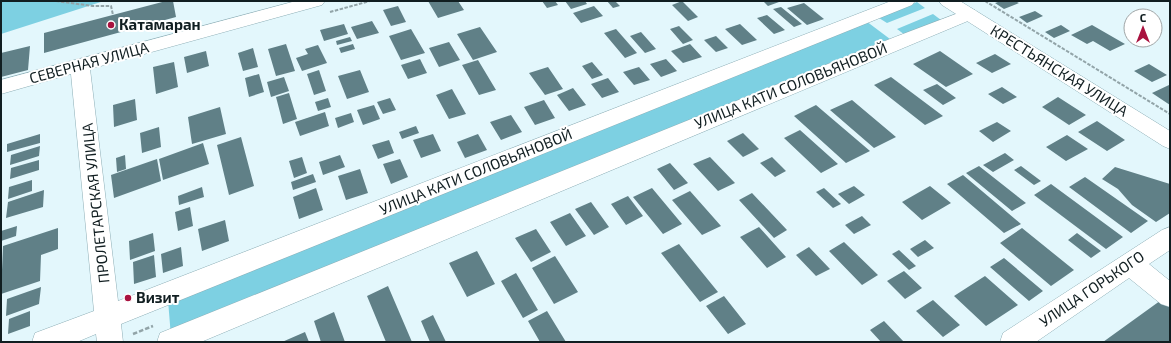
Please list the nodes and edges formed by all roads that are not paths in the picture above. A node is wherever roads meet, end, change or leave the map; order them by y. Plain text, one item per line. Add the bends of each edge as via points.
1 (316, 1) edge
2 (906, 1) edge
3 (948, 1) edge
4 (975, 5) edge
5 (867, 17) junction
6 (901, 41) junction
7 (80, 65) junction
8 (1, 87) edge
9 (1170, 125) edge
10 (1170, 141) edge
11 (1170, 237) edge
12 (1130, 264) junction
13 (1170, 296) edge
14 (109, 330) edge
15 (45, 342) edge
16 (170, 342) edge
17 (1013, 342) edge

1 - 7 street, СЕВЕРНАЯ УЛИЦА
2 - 5 street, УЛИЦА КАТИ СОЛОВЬЯНОВОЙ
3 - 4 street, КРЕСТЬЯНСКАЯ УЛИЦА
4 - 6 street, УЛИЦА КАТИ СОЛОВЬЯНОВОЙ
4 - 9 street, КРЕСТЬЯНСКАЯ УЛИЦА
4 - 10 street, КРЕСТЬЯНСКАЯ УЛИЦА
5 - 6 street
5 - 14 street, УЛИЦА КАТИ СОЛОВЬЯНОВОЙ
6 - 16 street, УЛИЦА КАТИ СОЛОВЬЯНОВОЙ
7 - 8 street, СЕВЕРНАЯ УЛИЦА
7 - 14 street, ПРОЛЕТАРСКАЯ УЛИЦА
11 - 12 street, УЛИЦА ГОРЬКОГО
12 - 13 street
12 - 17 street, УЛИЦА ГОРЬКОГО
14 - 15 street, УЛИЦА КАТИ СОЛОВЬЯНОВОЙ

